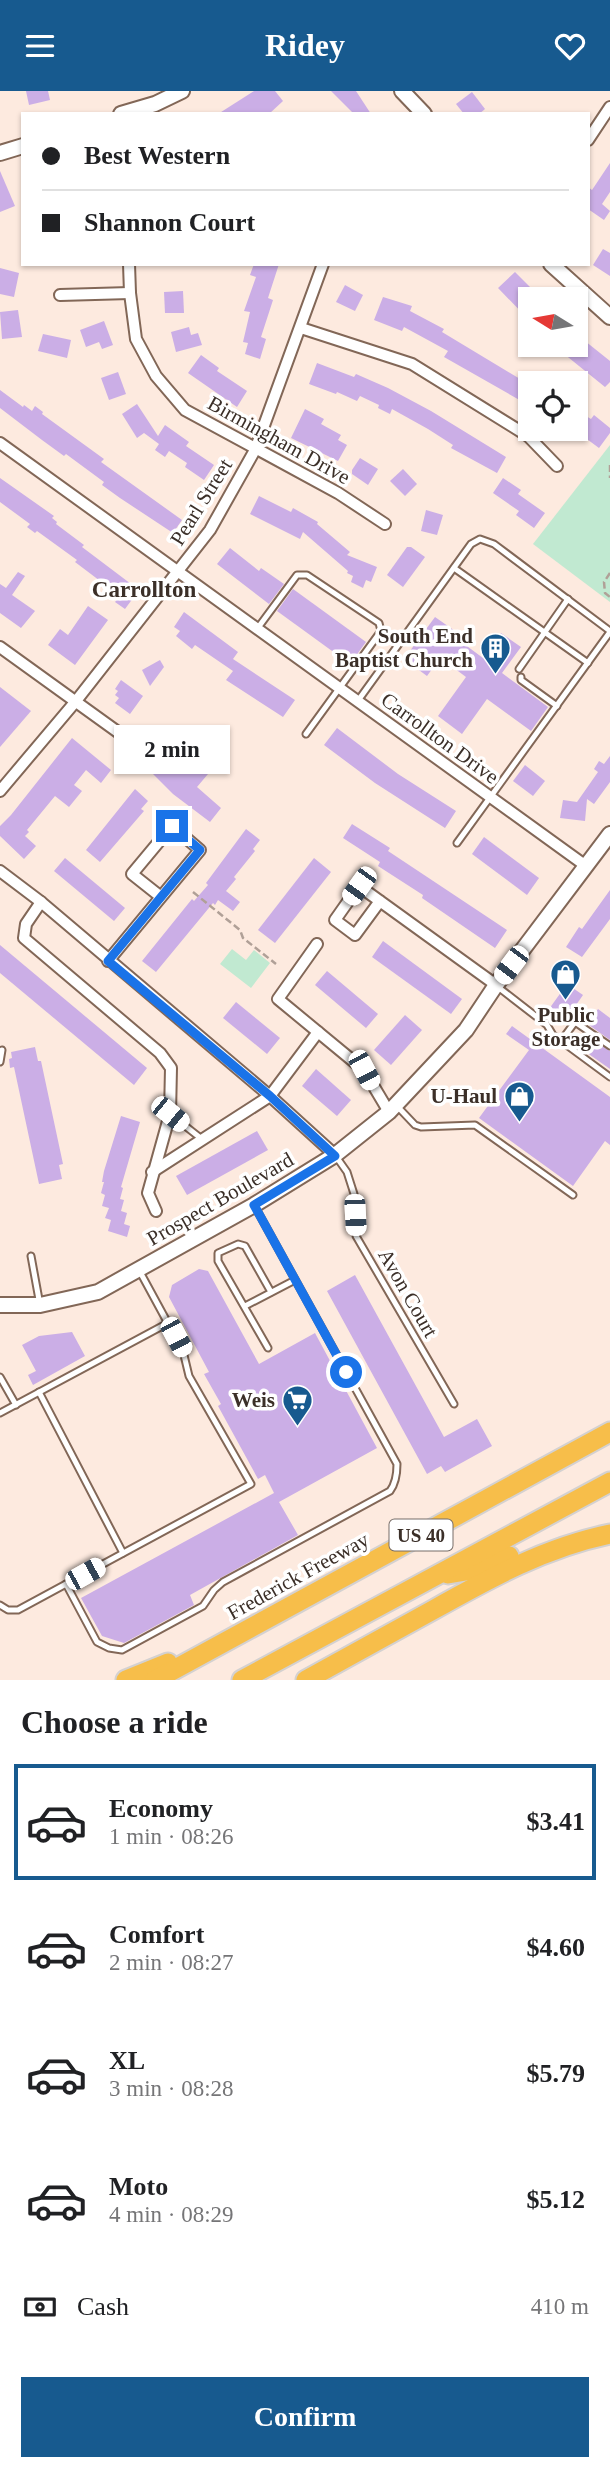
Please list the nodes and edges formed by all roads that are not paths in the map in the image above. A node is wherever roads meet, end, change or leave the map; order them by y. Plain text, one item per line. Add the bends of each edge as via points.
1 (182, 91) edge
2 (402, 91) edge
3 (610, 107) edge
4 (128, 112) edge
5 (423, 112) edge
6 (590, 137) edge
7 (21, 147) edge
8 (0, 153) edge
9 (129, 266) edge
10 (322, 266) edge
11 (553, 266) edge
12 (130, 293) junction
13 (60, 295) dead end
14 (610, 317) edge
15 (301, 327) junction
16 (0, 443) edge
17 (255, 450) junction
18 (557, 466) dead end
19 (385, 524) dead end
20 (454, 568) junction
21 (178, 572) junction
22 (568, 599) junction
23 (257, 629) junction
24 (544, 632) junction
25 (610, 632) edge
26 (0, 646) edge
27 (588, 663) junction
28 (519, 669) dead end
29 (521, 677) dead end
30 (338, 689) junction
31 (76, 701) junction
32 (357, 702) junction
33 (557, 706) junction
34 (306, 734) dead end
35 (140, 748) dead end
36 (0, 792) edge
37 (489, 798) junction
38 (610, 834) edge
39 (457, 843) dead end
40 (586, 866) junction
41 (0, 871) edge
42 (160, 897) junction
43 (380, 901) junction
44 (41, 902) junction
45 (317, 944) dead end
46 (108, 961) junction
47 (496, 985) junction
48 (318, 1032) junction
49 (561, 1041) junction
50 (610, 1046) edge
51 (2, 1051) dead end
52 (0, 1062) edge
53 (610, 1077) edge
54 (270, 1096) junction
55 (393, 1109) junction
56 (170, 1114) junction
57 (203, 1140) junction
58 (335, 1156) junction
59 (152, 1172) junction
60 (573, 1195) dead end
61 (254, 1205) junction
62 (156, 1211) dead end
63 (31, 1257) dead end
64 (139, 1270) junction
65 (295, 1280) junction
66 (271, 1292) junction
67 (0, 1305) edge
68 (40, 1305) junction
69 (245, 1306) junction
70 (168, 1324) junction
71 (268, 1348) dead end
72 (0, 1377) edge
73 (39, 1392) junction
74 (454, 1404) dead end
75 (16, 1405) junction
76 (0, 1413) edge
77 (610, 1432) edge
78 (610, 1484) edge
79 (610, 1525) edge
80 (610, 1534) edge
81 (123, 1553) junction
82 (433, 1576) junction
83 (66, 1584) junction
84 (0, 1605) edge
85 (231, 1638) junction
86 (126, 1680) edge
87 (155, 1680) edge
88 (242, 1680) edge
89 (306, 1680) edge

1 - 4 street
2 - 5 street
3 - 6 street
7 - 8 street
9 - 12 street, Birmingham Drive
10 - 15 street, Pearl Street
11 - 14 street
12 - 13 street
12 - 17 street, Birmingham Drive via 136,339 156,376 185,410
15 - 17 street, Pearl Street
15 - 18 street via 412,364 528,436
16 - 21 street, Carrollton Drive
17 - 19 street, Birmingham Drive via 338,493
17 - 21 street, Pearl Street via 210,530
20 - 22 lane via 480,539 494,544
20 - 24 lane
20 - 32 lane
21 - 23 street, Carrollton Drive
21 - 31 street, Pearl Street
22 - 24 lane
22 - 25 lane
23 - 30 street, Carrollton Drive
23 - 30 lane via 297,575 307,575 379,623 381,631
24 - 27 lane
24 - 28 lane
25 - 27 lane
26 - 31 street
27 - 33 lane
29 - 33 lane
30 - 32 street, Carrollton Drive
30 - 34 lane
31 - 35 street
31 - 36 street, Pearl Street
32 - 37 street, Carrollton Drive
33 - 37 lane
37 - 39 lane
37 - 40 street, Carrollton Drive
38 - 40 street, Prospect Boulevard
40 - 47 street, Prospect Boulevard
41 - 44 street
42 - 42 street via 200,850 172,826 132,874
42 - 46 street
43 - 43 street via 359,886 335,920 355,935
43 - 47 street
44 - 46 street
44 - 56 street via 26,924 24,938 160,1053 171,1068
45 - 48 street via 278,999
46 - 54 street
47 - 49 lane
47 - 55 street, Prospect Boulevard via 466,1030
48 - 54 street
48 - 55 street via 364,1070
49 - 50 lane via 575,1022
49 - 53 lane
51 - 52 lane
54 - 57 street
54 - 58 street
55 - 58 street, Prospect Boulevard
55 - 60 lane via 421,1127 475,1125
56 - 57 lane
56 - 59 street
57 - 59 street
58 - 61 street, Prospect Boulevard
58 - 74 lane, Avon Court via 347,1172 354,1194 356,1236
59 - 62 street via 148,1193
61 - 64 street, Prospect Boulevard
61 - 65 lane
63 - 68 lane
64 - 68 street, Prospect Boulevard via 98,1292
64 - 70 lane
65 - 66 lane
65 - 83 lane via 397,1464 390,1491 223,1582 204,1606 129,1647 114,1649 97,1641
66 - 69 lane
66 - 69 lane via 245,1246 238,1244 218,1253 218,1261
67 - 68 street, Prospect Boulevard
69 - 71 lane
70 - 73 lane
70 - 81 lane via 183,1351 189,1376 251,1484
72 - 75 lane
73 - 75 lane
73 - 81 lane
75 - 76 lane
77 - 85 highway, Frederick Freeway / US 40
78 - 82 highway, US 40
79 - 82 highway via 564,1535 472,1570
80 - 89 highway via 526,1561
81 - 83 lane
82 - 88 highway, US 40
83 - 84 lane via 18,1611
85 - 86 highway
85 - 87 highway, Frederick Freeway / US 40

